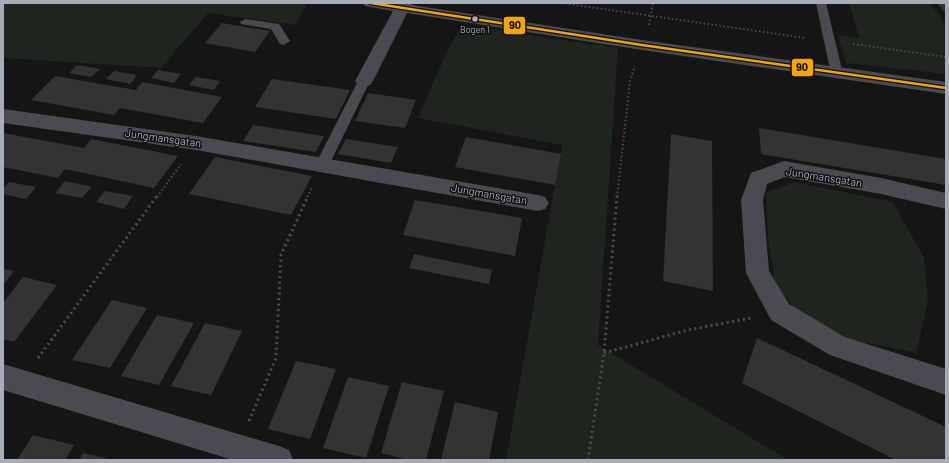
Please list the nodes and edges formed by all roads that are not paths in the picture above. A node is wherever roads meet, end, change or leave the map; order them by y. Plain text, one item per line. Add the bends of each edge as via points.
1 (371, 3) edge
2 (821, 3) edge
3 (404, 5) edge
4 (245, 22) dead end
5 (284, 41) dead end
6 (837, 74) junction
7 (364, 81) joint
8 (946, 88) edge
9 (3, 116) edge
10 (322, 165) junction
11 (946, 201) edge
12 (538, 203) dead end
13 (11, 380) edge
14 (946, 382) edge
15 (279, 460) edge

1 - 3 street
2 - 6 lane
3 - 6 street via 642,45
3 - 7 street
4 - 5 lane via 274,26
6 - 8 street
7 - 10 lane
9 - 10 street, Jungmansgatan via 196,143
10 - 12 street, Jungmansgatan
11 - 14 street, Jungmansgatan via 881,186 784,169 758,179 752,200 758,273 780,312 839,347
13 - 15 street

